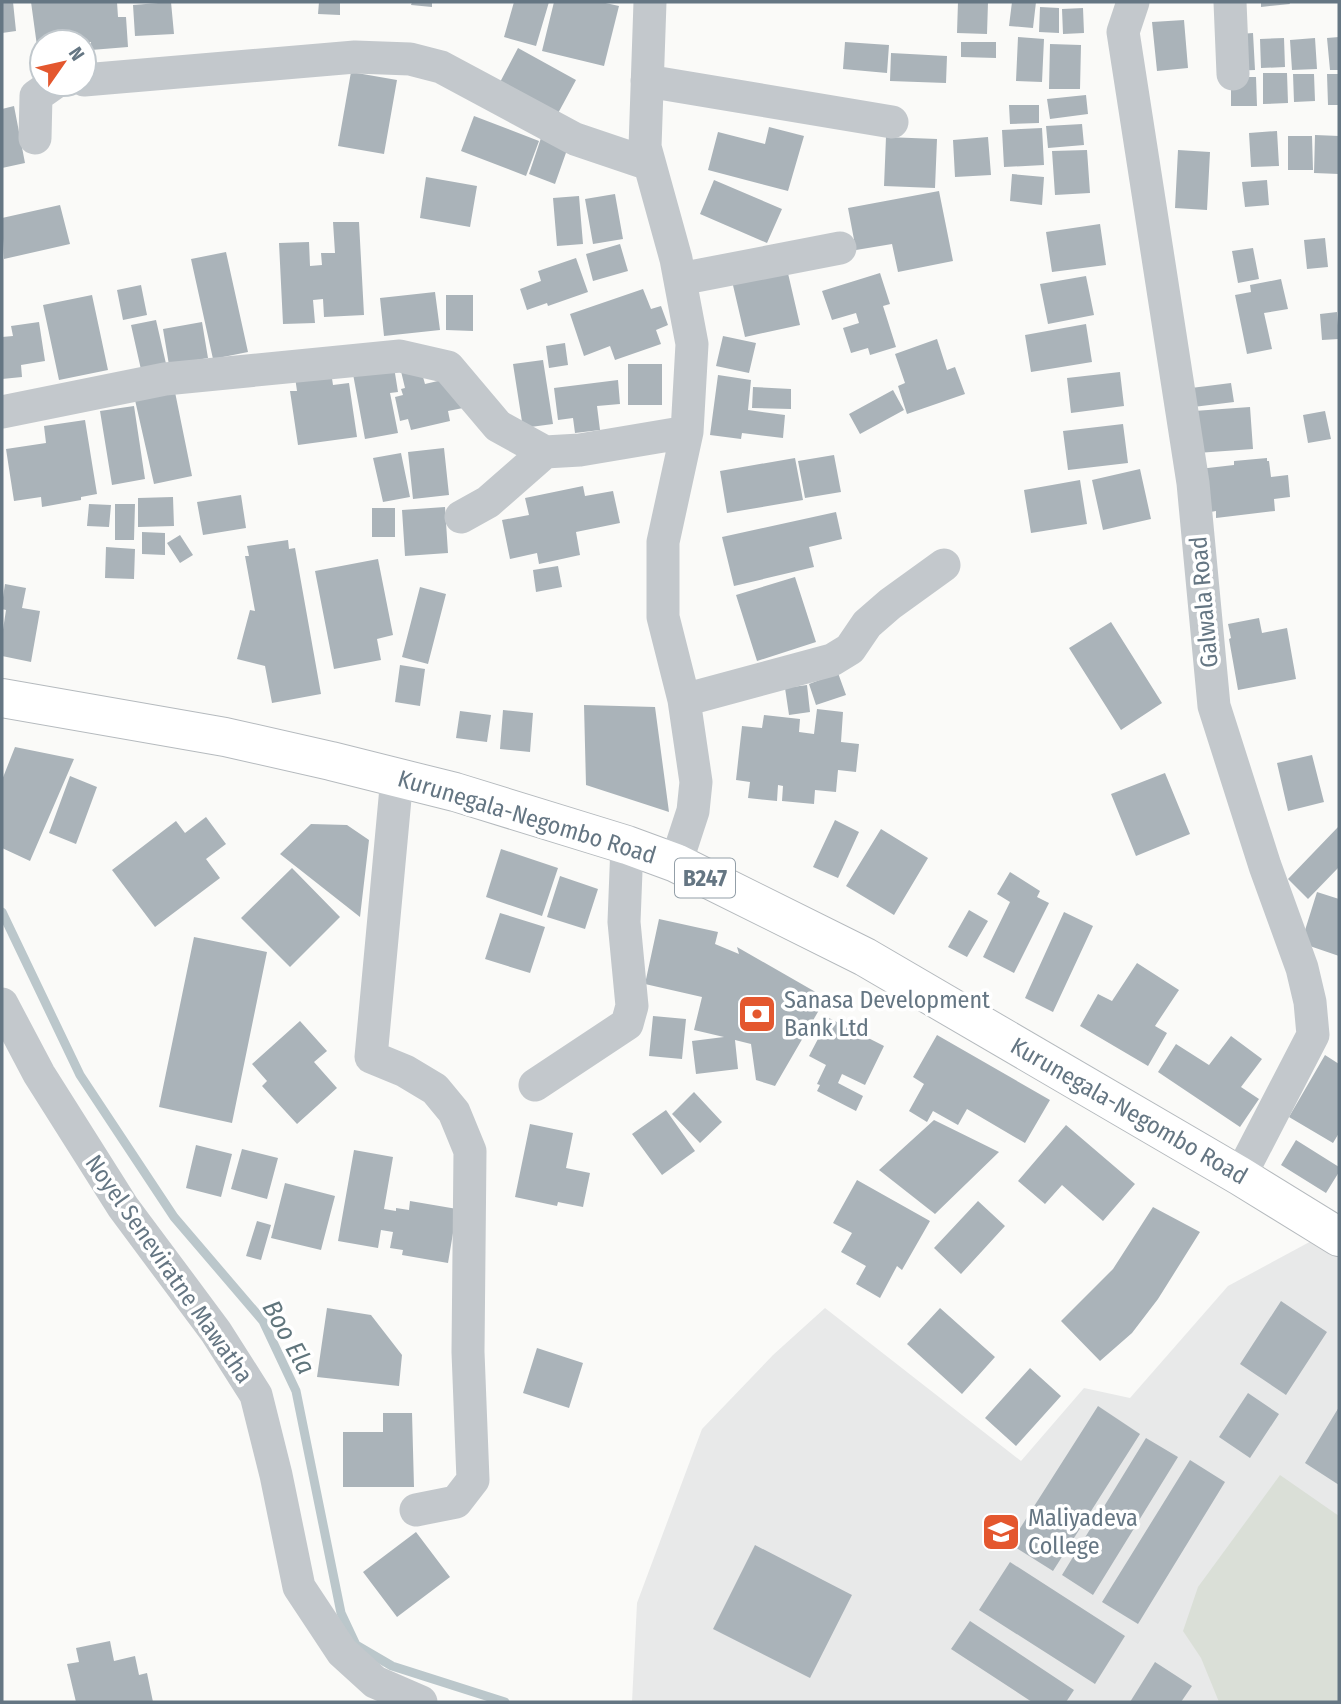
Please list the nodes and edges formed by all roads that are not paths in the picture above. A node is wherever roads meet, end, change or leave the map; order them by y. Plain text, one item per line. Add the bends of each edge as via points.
1 (650, 2) edge
2 (1133, 2) edge
3 (1230, 2) edge
4 (1233, 74) dead end
5 (98, 79) edge
6 (647, 81) junction
7 (36, 98) edge
8 (892, 122) dead end
9 (35, 138) dead end
10 (649, 164) junction
11 (841, 248) dead end
12 (680, 279) junction
13 (2, 412) edge
14 (687, 432) junction
15 (545, 452) junction
16 (461, 517) dead end
17 (944, 565) dead end
18 (2, 698) edge
19 (684, 700) junction
20 (397, 777) junction
21 (626, 845) junction
22 (676, 863) junction
23 (2, 1004) edge
24 (535, 1085) dead end
25 (1240, 1175) junction
26 (1339, 1237) edge
27 (416, 1510) dead end
28 (421, 1702) edge

1 - 6 street
2 - 25 street, Galwala Road via 1123,32 1193,483 1214,706 1311,1002 1313,1035
3 - 4 street
5 - 10 street via 355,57 410,59 441,67 575,139
6 - 8 street
6 - 10 street via 645,147
7 - 9 street
10 - 12 street
11 - 12 street
12 - 14 street via 692,344
13 - 15 street via 165,379 400,356 448,367 498,426
14 - 15 street
14 - 19 street via 663,542 663,617
15 - 16 street via 488,502
17 - 19 street via 890,604 867,624 850,649 832,660
18 - 20 main road, Kurunegala-Negombo Road / B247 via 225,737
19 - 22 street via 696,782 693,811
20 - 21 main road, Kurunegala-Negombo Road / B247
20 - 27 street via 372,1057 435,1089 454,1112 470,1151 468,1352 473,1480 456,1502
21 - 22 main road, Kurunegala-Negombo Road / B247
21 - 24 street via 624,922 632,1006 627,1024
22 - 25 main road, Kurunegala-Negombo Road / B247 via 865,957
23 - 28 street, Noyel Seneviratne Mawatha via 39,1074 123,1208 216,1332 256,1395 299,1587 342,1652 375,1682
25 - 26 main road, Kurunegala-Negombo Road / B247

